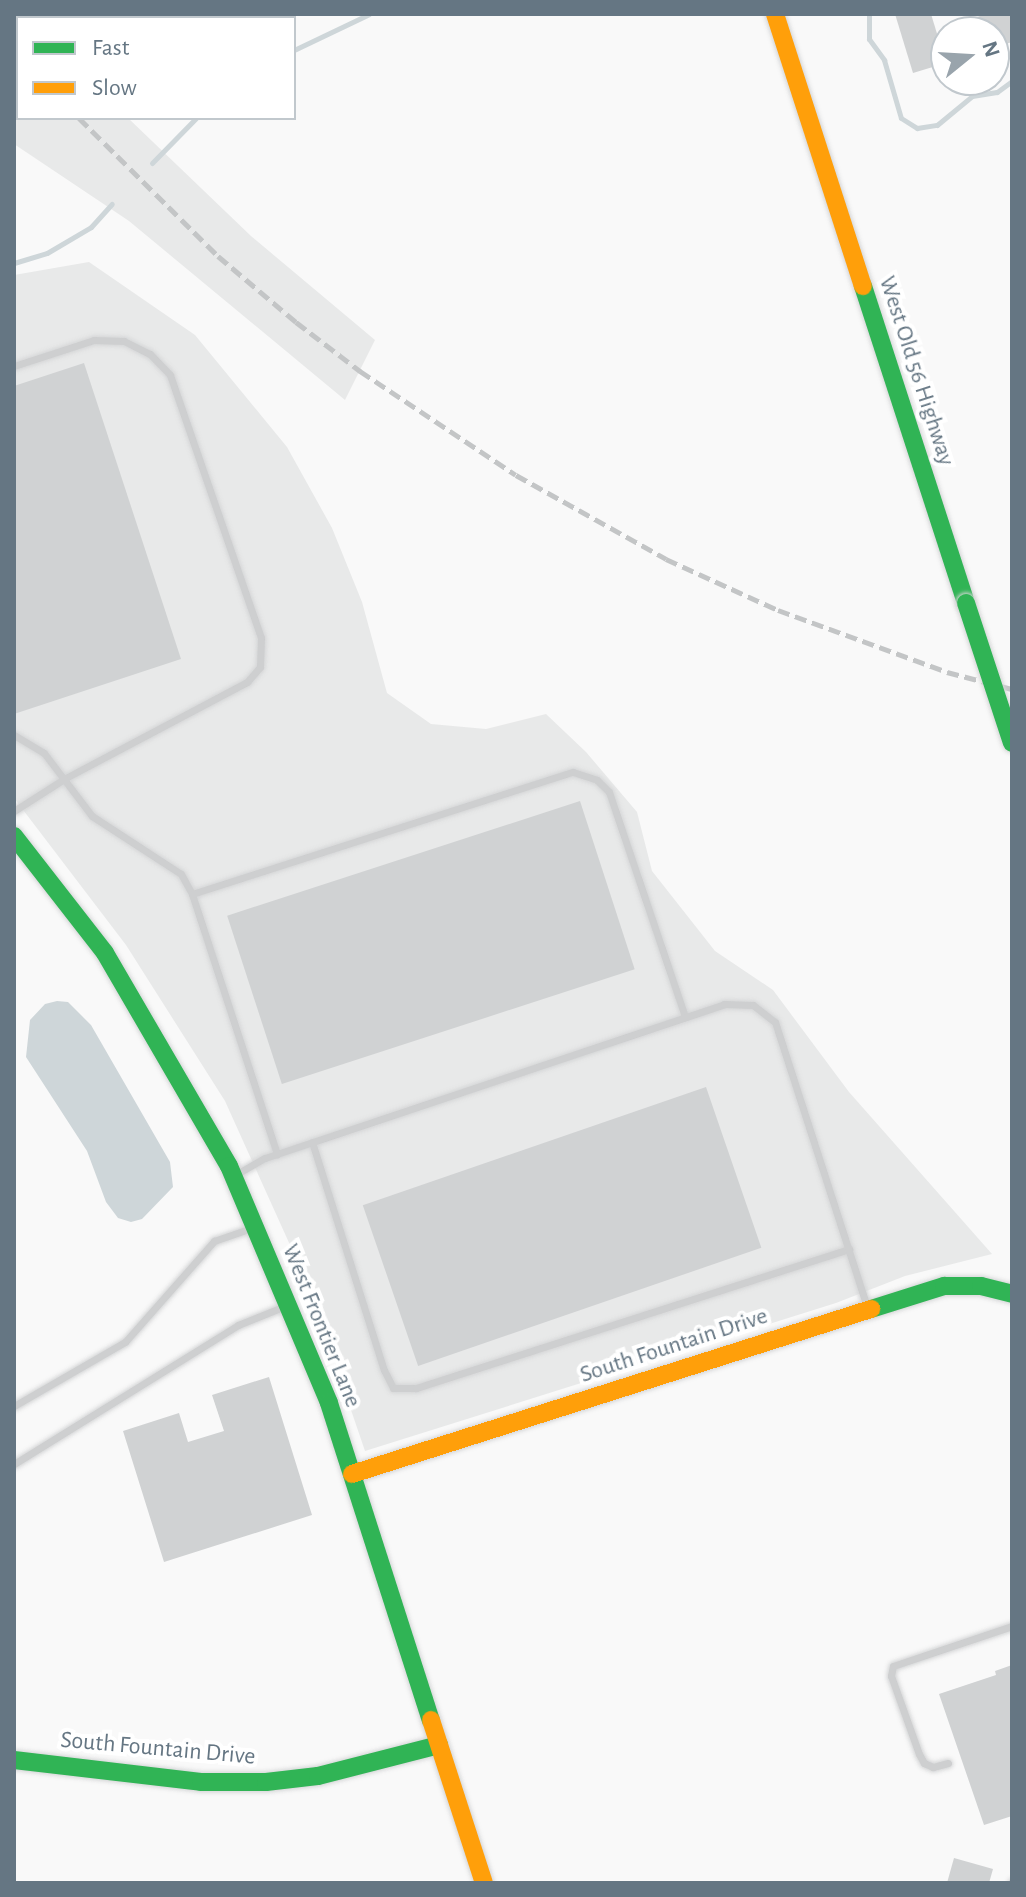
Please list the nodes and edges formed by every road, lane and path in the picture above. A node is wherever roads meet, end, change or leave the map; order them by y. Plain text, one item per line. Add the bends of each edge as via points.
1 (775, 14) edge
2 (14, 366) edge
3 (14, 735) edge
4 (1012, 743) edge
5 (64, 779) junction
6 (14, 811) edge
7 (14, 836) edge
8 (192, 894) junction
9 (685, 1017) junction
10 (312, 1142) junction
11 (277, 1154) junction
12 (233, 1176) junction
13 (255, 1227) junction
14 (849, 1249) junction
15 (1012, 1294) edge
16 (287, 1305) junction
17 (868, 1310) junction
18 (14, 1406) edge
19 (14, 1464) edge
20 (352, 1474) junction
21 (1012, 1626) edge
22 (439, 1745) junction
23 (948, 1763) dead end
24 (15, 1764) edge
25 (484, 1883) edge

1 - 4 main road, West Old 56 Highway, bridge
2 - 5 lane via 94,340 124,341 150,354 170,375 261,638 260,667 247,682
3 - 5 lane via 44,753
5 - 6 lane
5 - 8 lane via 92,816 181,874
7 - 12 main road, West Frontier Lane via 105,953
8 - 9 lane via 573,772 597,780 609,792
8 - 11 lane
9 - 10 lane
9 - 14 lane via 724,1004 753,1005 775,1022
10 - 11 lane
10 - 14 lane via 393,1388 416,1388
11 - 12 lane
12 - 13 main road, West Frontier Lane
13 - 16 main road, West Frontier Lane
13 - 18 lane via 214,1241 125,1342
14 - 17 lane
15 - 17 main road, South Fountain Drive via 981,1286 944,1286
16 - 19 lane via 238,1325
16 - 20 main road, West Frontier Lane via 329,1403
17 - 20 main road, South Fountain Drive
20 - 22 main road, West Frontier Lane
21 - 23 lane via 893,1666 891,1676 924,1763
22 - 24 main road, South Fountain Drive via 318,1776 266,1782 201,1782
22 - 25 main road, West Frontier Lane

